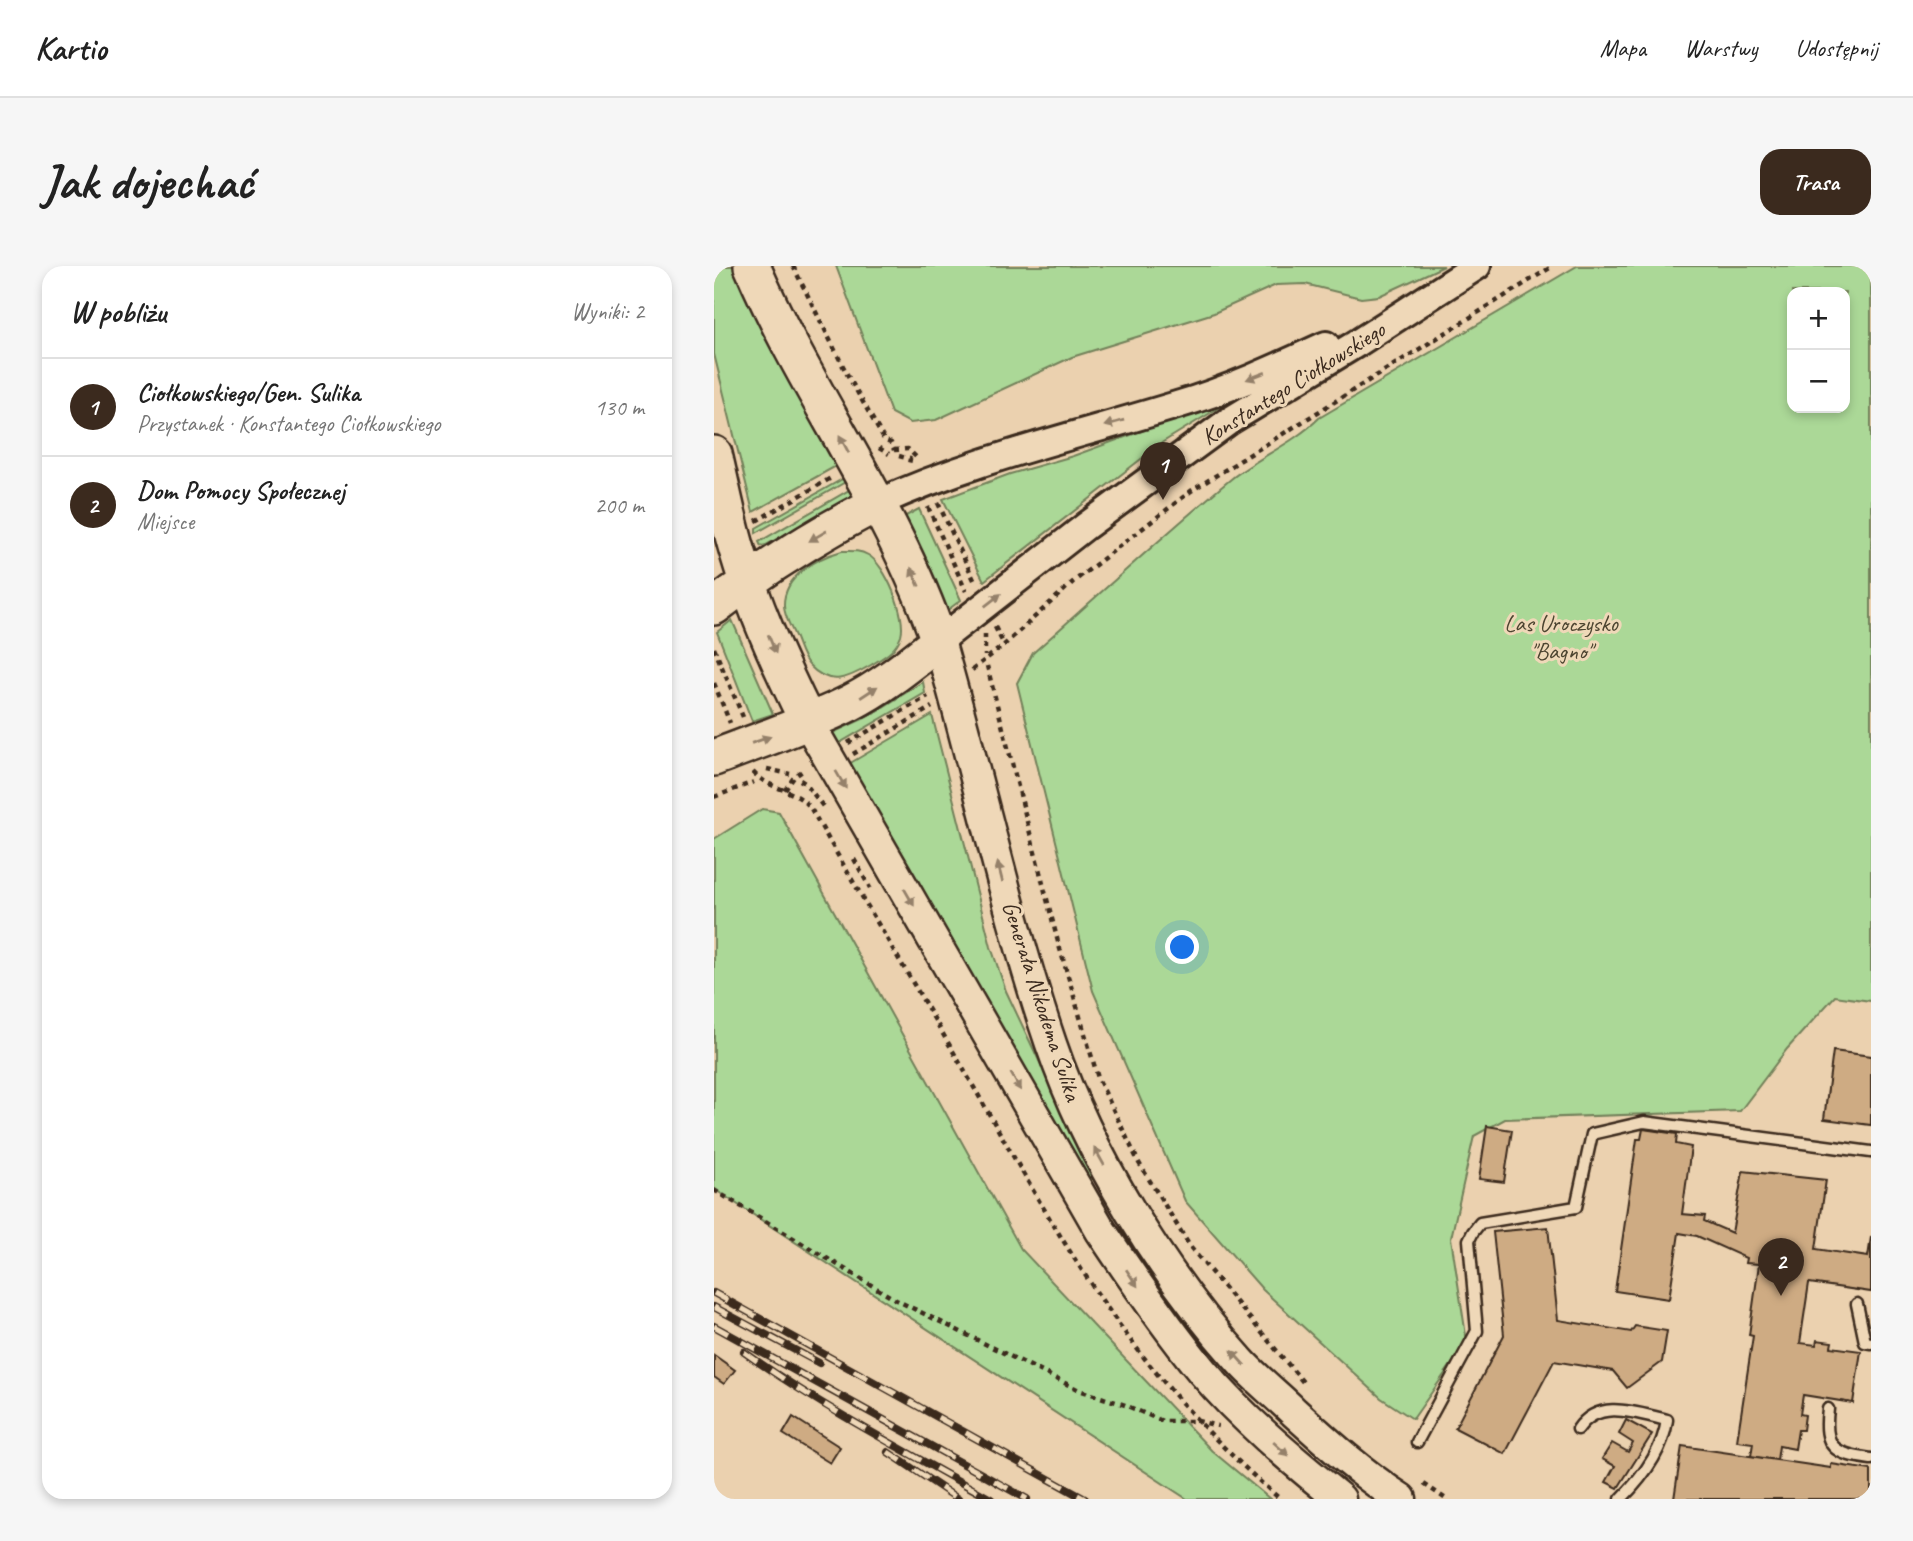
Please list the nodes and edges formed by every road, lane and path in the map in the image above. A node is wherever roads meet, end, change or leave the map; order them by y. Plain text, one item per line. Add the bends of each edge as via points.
1 (752, 266) edge
2 (793, 266) edge
3 (1477, 266) edge
4 (1553, 266) edge
5 (1449, 282) junction
6 (885, 441) junction
7 (879, 448) dead end
8 (894, 450) junction
9 (714, 454) edge
10 (898, 456) dead end
11 (891, 460) dead end
12 (920, 464) dead end
13 (909, 465) dead end
14 (832, 477) dead end
15 (936, 498) dead end
16 (878, 503) junction
17 (926, 503) dead end
18 (754, 522) dead end
19 (747, 581) junction
20 (978, 589) dead end
21 (969, 597) dead end
22 (714, 607) edge
23 (993, 624) dead end
24 (985, 633) dead end
25 (939, 641) junction
26 (1004, 645) junction
27 (714, 648) edge
28 (985, 656) dead end
29 (988, 666) dead end
30 (974, 669) dead end
31 (990, 680) junction
32 (982, 681) dead end
33 (714, 683) edge
34 (929, 695) dead end
35 (932, 707) dead end
36 (808, 722) junction
37 (746, 724) dead end
38 (733, 729) dead end
39 (837, 750) dead end
40 (714, 758) edge
41 (843, 760) dead end
42 (748, 763) dead end
43 (763, 768) dead end
44 (804, 770) dead end
45 (790, 774) dead end
46 (754, 782) dead end
47 (785, 790) junction
48 (714, 797) edge
49 (1871, 1152) edge
50 (714, 1190) edge
51 (1857, 1304) dead end
52 (1871, 1343) edge
53 (1311, 1391) dead end
54 (1828, 1409) dead end
55 (1198, 1421) junction
56 (1219, 1427) dead end
57 (1578, 1429) dead end
58 (1417, 1442) dead end
59 (1871, 1459) edge
60 (1411, 1491) edge
61 (1280, 1499) edge
62 (1340, 1499) edge
63 (1446, 1499) edge
64 (1621, 1499) edge

16 -> 1 highway
2 - 6 path
3 - 5 street, Konstantego Ciołkowskiego
4 - 26 path via 1191,491 1073,582
5 -> 16 street, Konstantego Ciołkowskiego via 1277,368 1180,405 1009,453
25 -> 5 street, Konstantego Ciołkowskiego via 1229,421
6 - 7 path
6 - 8 path
8 - 11 path
8 - 12 path via 908,449
9 - 19 highway
10 - 13 path via 910,459
14 - 18 path
15 - 20 path
16 -> 19 highway
25 -> 16 highway via 915,577
17 - 21 path
19 - 22 highway
19 -> 36 highway
23 - 26 path
24 - 28 path
36 -> 25 highway via 852,703
60 -> 25 main road, Generała Nikodema Sulika via 1334,1449 1241,1363 1199,1312 1132,1215 1095,1149 1051,1046 1021,951
26 - 30 path
27 - 37 path
29 - 31 path
31 - 32 path
31 - 53 path via 1098,1078 1139,1163 1191,1248
33 - 38 path
34 - 39 path
35 - 41 path
40 -> 36 highway
36 -> 62 main road, Generała Nikodema Sulika via 1101,1231 1143,1294 1203,1372 1273,1443
42 - 47 path via 757,777
43 - 45 path
44 - 47 path
46 - 48 path
47 - 55 path via 810,807 1080,1268 1140,1353
49 - 58 lane via 1644,1122 1592,1134 1576,1207 1480,1223 1473,1231 1469,1240 1477,1331
50 - 55 path via 896,1300 1079,1390 1162,1421
51 - 52 lane via 1865,1342
54 - 59 lane via 1825,1429 1829,1441 1843,1455
55 - 56 path
55 - 61 path
57 - 64 lane via 1599,1411 1667,1420 1664,1439 1652,1461
60 - 63 path

